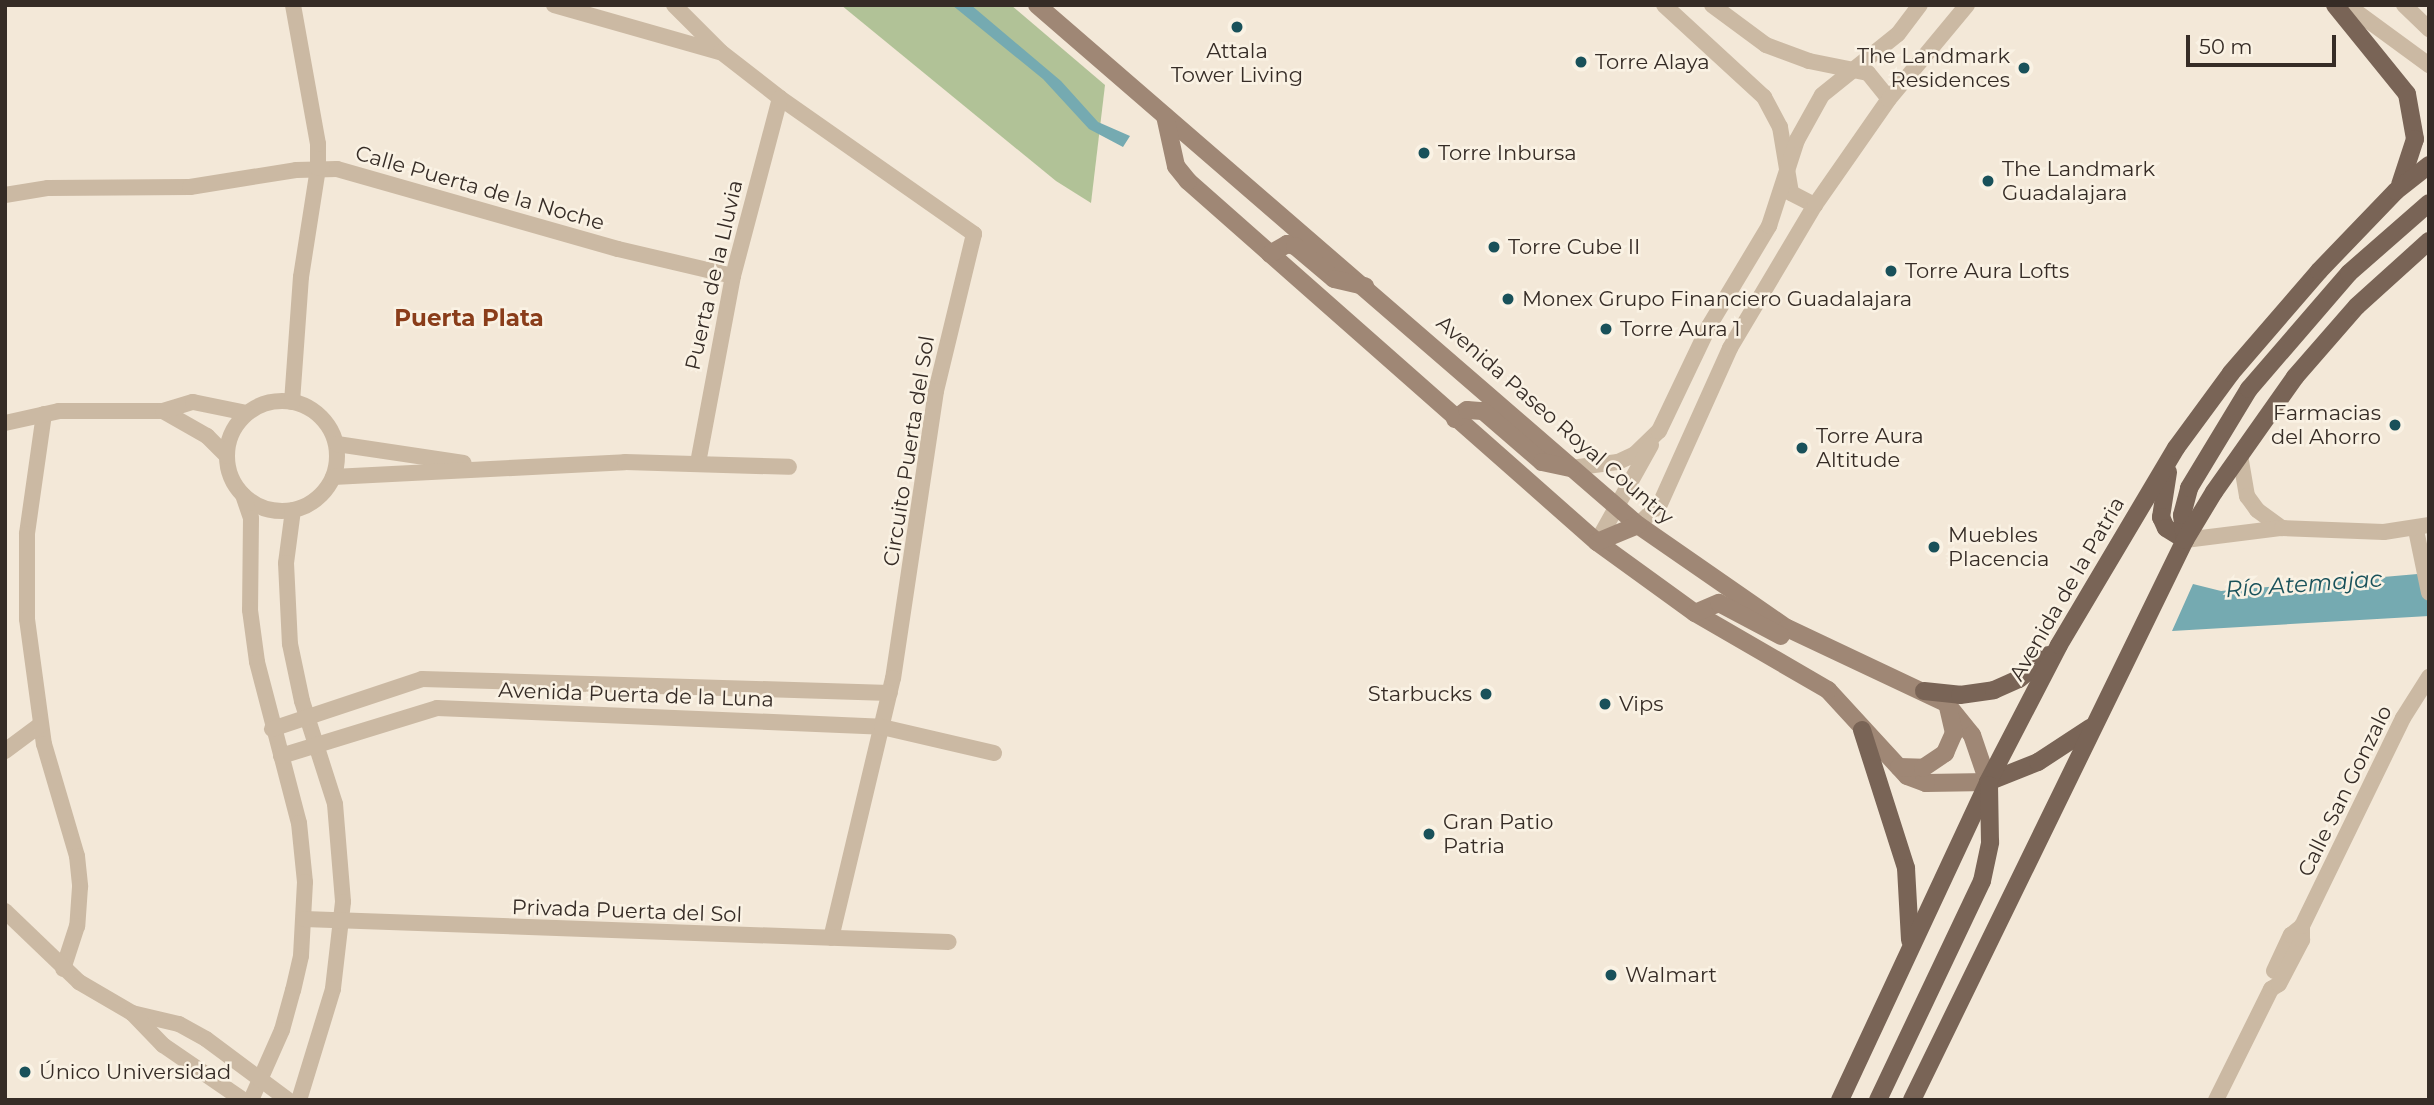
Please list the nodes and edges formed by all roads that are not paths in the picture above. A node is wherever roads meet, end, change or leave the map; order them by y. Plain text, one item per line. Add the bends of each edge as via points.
1 (293, 5) edge
2 (554, 5) edge
3 (674, 5) edge
4 (1037, 5) edge
5 (1664, 5) edge
6 (1712, 5) edge
7 (1920, 5) edge
8 (1967, 5) edge
9 (2335, 5) edge
10 (2347, 5) edge
11 (2404, 5) edge
12 (2429, 29) edge
13 (721, 52) junction
14 (2429, 65) edge
15 (1853, 68) junction
16 (780, 98) junction
17 (1889, 99) junction
18 (1165, 116) junction
19 (2429, 165) edge
20 (318, 168) junction
21 (1787, 178) junction
22 (2396, 191) junction
23 (5, 195) edge
24 (2429, 203) edge
25 (1815, 205) junction
26 (2429, 241) edge
27 (1270, 254) junction
28 (733, 275) junction
29 (1364, 285) junction
30 (292, 402) junction
31 (163, 411) junction
32 (247, 413) junction
33 (44, 414) junction
34 (1455, 419) junction
35 (5, 423) edge
36 (1659, 431) junction
37 (337, 444) junction
38 (2176, 448) junction
39 (2240, 455) junction
40 (227, 456) junction
41 (698, 463) junction
42 (487, 466) junction
43 (789, 467) dead end
44 (1571, 468) junction
45 (333, 477) junction
46 (243, 495) junction
47 (1617, 507) junction
48 (293, 510) junction
49 (1638, 525) junction
50 (2281, 528) junction
51 (2423, 528) edge
52 (2185, 540) junction
53 (1597, 542) junction
54 (2429, 593) edge
55 (1695, 614) junction
56 (2059, 645) junction
57 (1818, 646) junction
58 (2429, 677) edge
59 (616, 685) junction
60 (1924, 691) junction
61 (890, 693) junction
62 (1946, 703) junction
63 (616, 716) junction
64 (307, 717) junction
65 (40, 725) junction
66 (2094, 725) junction
67 (882, 727) junction
68 (272, 729) junction
69 (1862, 730) junction
70 (316, 744) junction
71 (5, 751) edge
72 (994, 753) dead end
73 (281, 756) junction
74 (1896, 766) junction
75 (1988, 782) junction
76 (5, 911) edge
77 (304, 919) junction
78 (342, 922) junction
79 (831, 939) junction
80 (949, 942) dead end
81 (1908, 954) junction
82 (63, 969) junction
83 (132, 1013) junction
84 (260, 1079) junction
85 (243, 1100) edge
86 (251, 1100) edge
87 (288, 1100) edge
88 (299, 1100) edge
89 (1840, 1100) edge
90 (1878, 1100) edge
91 (1912, 1100) edge
92 (2216, 1100) edge

1 - 20 street via 318,144
2 - 13 street, Circuito Puerta del Sol
3 - 13 street, Circuito Puerta del Sol
4 - 18 street, Avenida Paseo Royal Country
5 - 21 street via 1764,97 1780,127
6 - 15 street via 1766,45 1809,61
7 - 15 street via 1898,34
8 - 17 street
9 - 22 main road via 2400,80 2413,109 2413,153
10 - 14 street
11 - 12 street
13 - 16 street, Circuito Puerta del Sol
15 - 17 street via 1876,78
15 - 21 street via 1822,95 1797,140
16 - 28 street, Puerta de la Lluvia
16 - 61 street, Circuito Puerta del Sol via 974,234 936,391
17 - 25 street
18 - 27 street via 1176,166
18 - 29 street, Avenida Paseo Royal Country
19 - 22 main road, Avenida de la Patria
20 - 23 street, Calle Puerta de la Noche via 190,187 48,188
20 - 28 street, Calle Puerta de la Noche via 391,181 618,249
20 - 30 street via 301,277
21 - 25 street via 1797,200
21 - 36 street via 1769,226 1709,327
22 - 38 main road, Avenida de la Patria via 2276,318
24 - 52 main road via 2349,272 2249,389 2189,488 2182,515
25 - 49 street via 1730,348 1660,504
26 - 39 main road via 2357,306 2295,377
27 - 29 street via 1287,244 1295,246 1334,279
27 - 34 street
28 - 41 street, Puerta de la Lluvia
29 - 44 street, Avenida Paseo Royal Country
30 - 32 street via 268,403
30 - 37 street via 321,416
31 - 32 street via 193,402
31 - 33 street
31 - 40 street via 207,436
32 - 40 street via 233,433
33 - 35 street
33 - 65 street via 26,558 29,642
34 - 44 street via 1467,410 1483,411 1542,462
34 - 53 street
36 - 44 street via 1635,454 1618,462
36 - 47 street
37 - 42 street
37 - 45 street
38 - 52 main road via 2163,490 2161,517 2166,528
38 - 56 main road, Avenida de la Patria
39 - 50 street via 2247,496
39 - 52 main road
40 - 46 street via 231,477
41 - 42 street
41 - 43 street
42 - 45 street via 420,475
44 - 47 street, Avenida Paseo Royal Country
45 - 48 street via 310,504
46 - 48 street via 267,508
46 - 68 street via 251,518 253,636
47 - 49 street, Avenida Paseo Royal Country
47 - 53 street
48 - 64 street via 287,542 287,618
49 - 53 street
49 - 57 street, Avenida Paseo Royal Country
50 - 51 street
50 - 52 street
51 - 54 street
52 - 66 main road
53 - 55 street
55 - 57 street via 1719,603 1788,640
55 - 69 street via 1828,690
56 - 60 main road via 2031,672 1994,690 1960,695
56 - 75 main road, Avenida de la Patria
57 - 60 street, Avenida Paseo Royal Country
58 - 92 street, Calle San Gonzalo via 2403,718 2302,926 2302,940 2279,984 2271,989
59 - 61 street, Avenida Puerta de la Luna
59 - 63 street
59 - 64 street, Avenida Puerta de la Luna via 422,679
60 - 62 street, Avenida Paseo Royal Country
61 - 67 street, Circuito Puerta del Sol
62 - 74 street via 1954,733 1945,753 1923,768
62 - 75 street, Avenida Paseo Royal Country via 1972,735
63 - 67 street, Avenida Puerta de la Luna
63 - 70 street, Avenida Puerta de la Luna via 438,708
64 - 68 street, Avenida Puerta de la Luna
64 - 70 street
65 - 71 street
65 - 82 street via 77,856 80,887 77,926
66 - 75 main road via 2038,762
66 - 91 main road
67 - 72 street, Avenida Puerta de la Luna
67 - 79 street, Circuito Puerta del Sol
68 - 73 street
69 - 74 street
69 - 81 main road via 1906,868 1912,922
70 - 73 street, Avenida Puerta de la Luna
70 - 78 street via 340,834
73 - 77 street via 299,823
74 - 75 street via 1926,783
75 - 81 main road, Avenida de la Patria
75 - 90 main road via 1990,842 1982,881
76 - 82 street
77 - 78 street, Privada Puerta del Sol
77 - 84 street via 293,990
78 - 79 street, Privada Puerta del Sol
78 - 88 street via 333,989
79 - 80 street, Privada Puerta del Sol
81 - 89 main road, Avenida de la Patria
82 - 83 street
83 - 84 street via 179,1024
83 - 85 street via 163,1045
84 - 86 street
84 - 87 street

